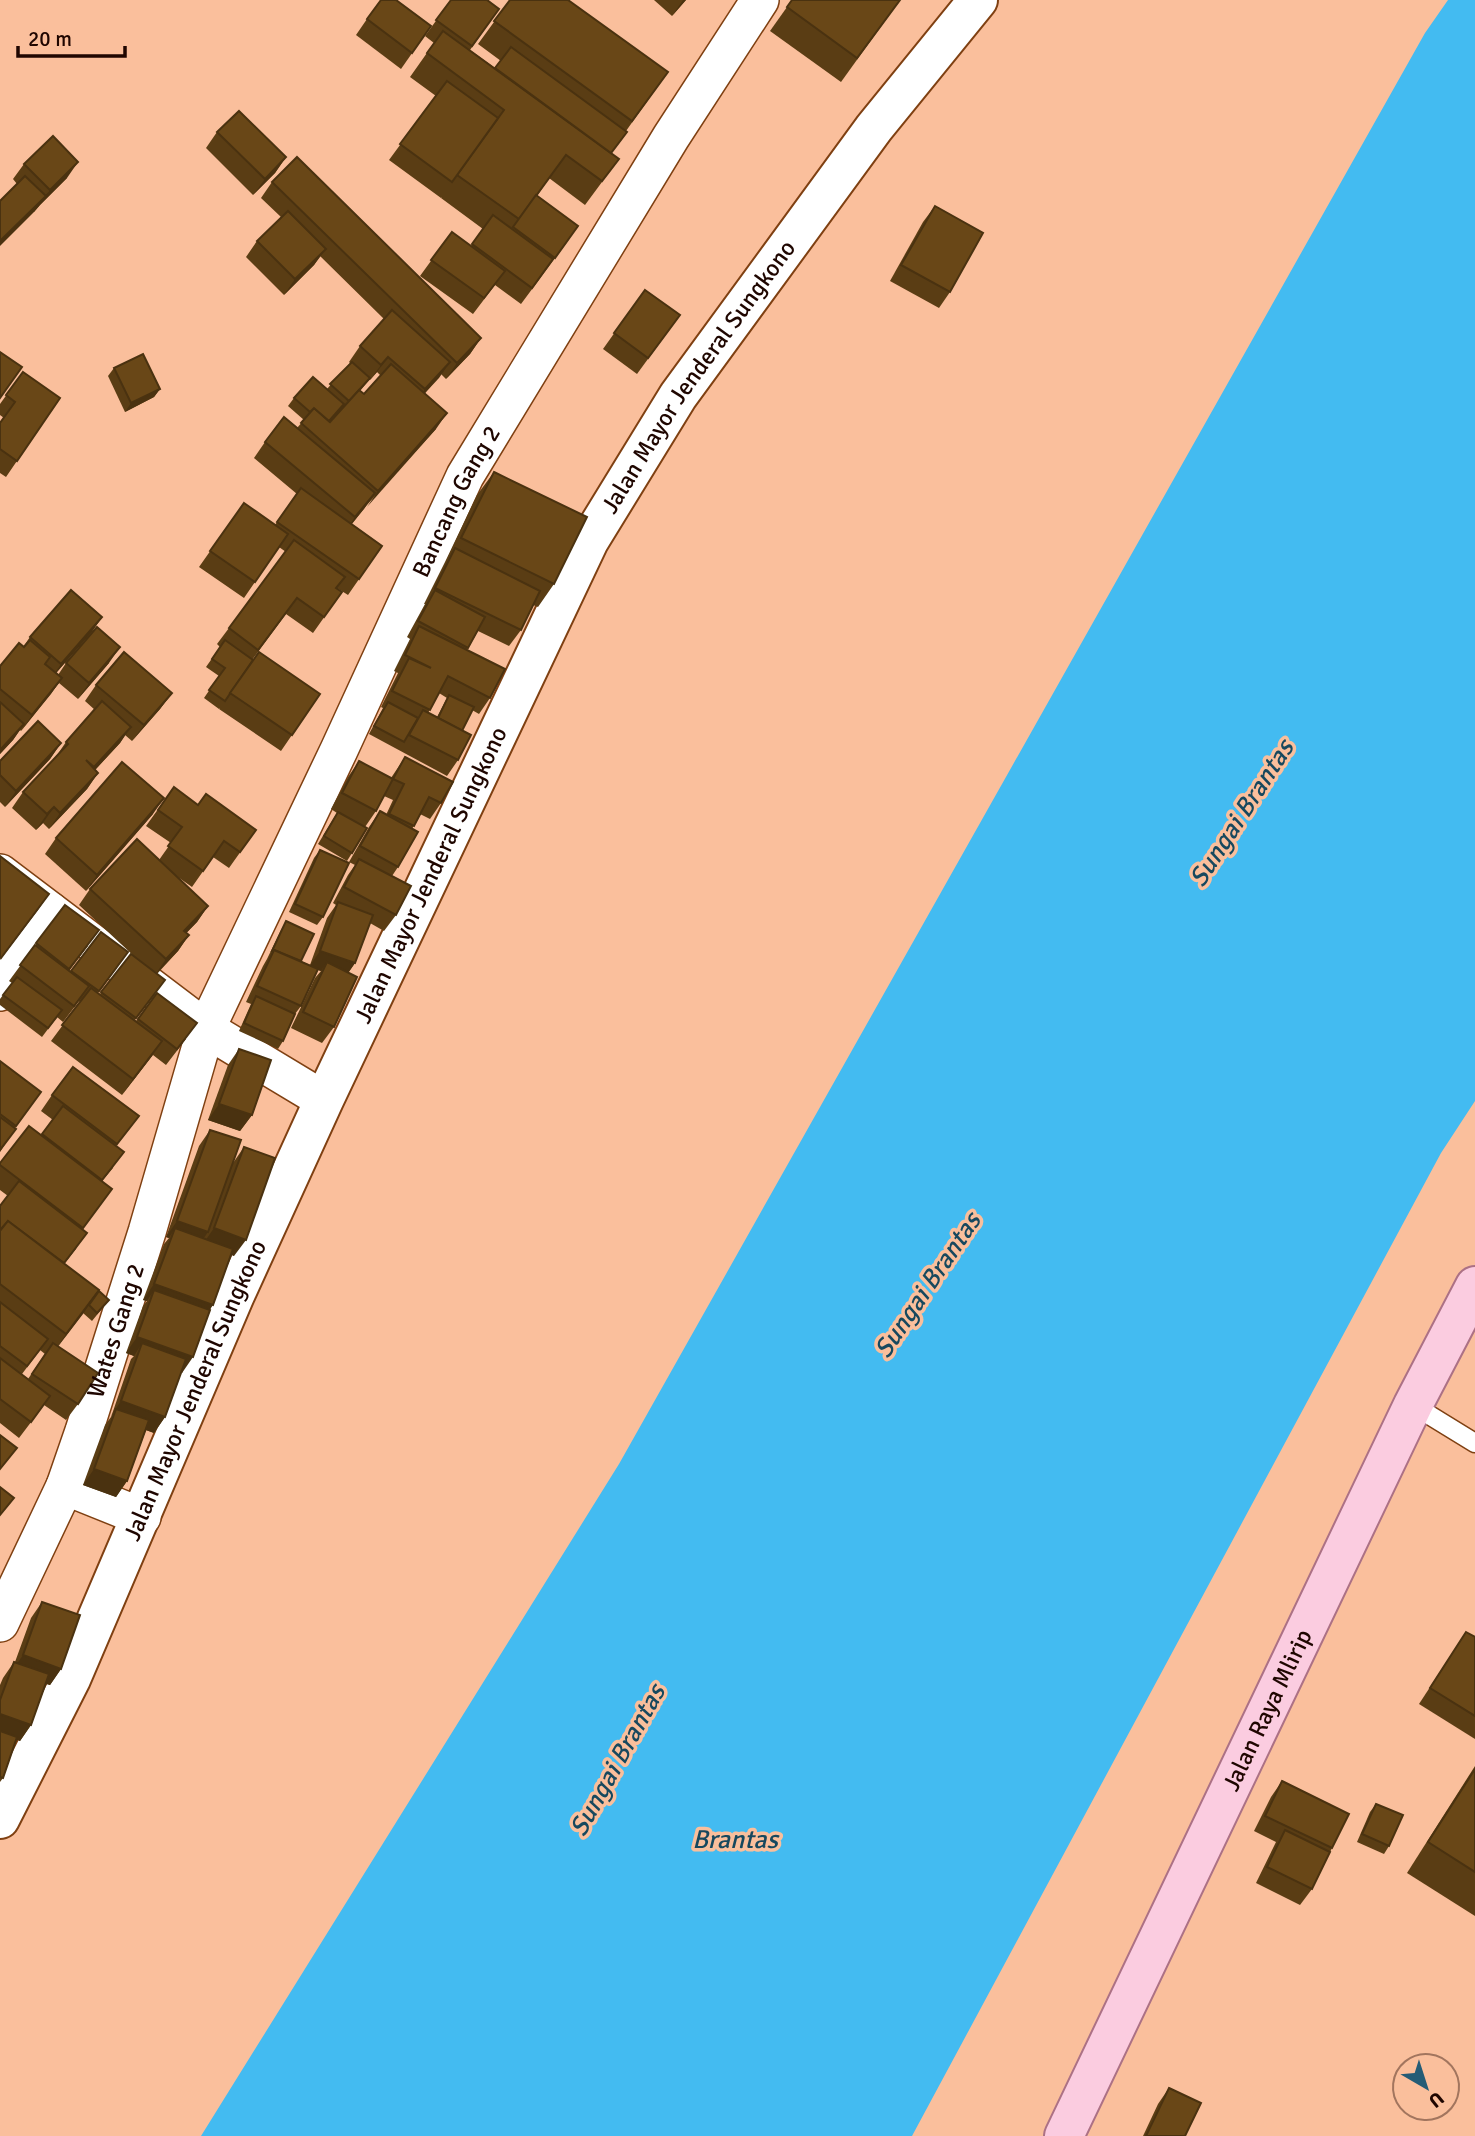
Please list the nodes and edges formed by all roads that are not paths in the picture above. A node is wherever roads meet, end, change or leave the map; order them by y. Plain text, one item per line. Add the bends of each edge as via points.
1 (760, 0) edge
2 (978, 0) edge
3 (465, 476) junction
4 (499, 494) edge
5 (555, 524) edge
6 (589, 541) junction
7 (0, 873) edge
8 (50, 911) junction
9 (0, 992) edge
10 (206, 1030) junction
11 (324, 1100) junction
12 (1475, 1286) edge
13 (1413, 1405) junction
14 (1475, 1443) edge
15 (65, 1486) junction
16 (142, 1517) junction
17 (0, 1623) edge
18 (0, 1819) edge
19 (1064, 2136) edge

1 - 3 street, Bancang Gang 2 via 663,149
2 - 6 main road, Jalan Mayor Jenderal Sungkono via 874,128 678,397
3 - 4 street
3 - 10 street, Bancang Gang 2
5 - 6 street
6 - 11 main road, Jalan Mayor Jenderal Sungkono
7 - 8 street
8 - 9 street
8 - 10 street
10 - 11 street
10 - 15 street, Wates Gang 2 via 147,1233
11 - 16 main road, Jalan Mayor Jenderal Sungkono via 235,1295
12 - 13 main road, Jalan Raya Mlirip
13 - 14 lane
13 - 19 main road, Jalan Raya Mlirip
15 - 16 street
15 - 17 street, Wates Gang 2
16 - 18 main road, Jalan Mayor Jenderal Sungkono via 71,1679

